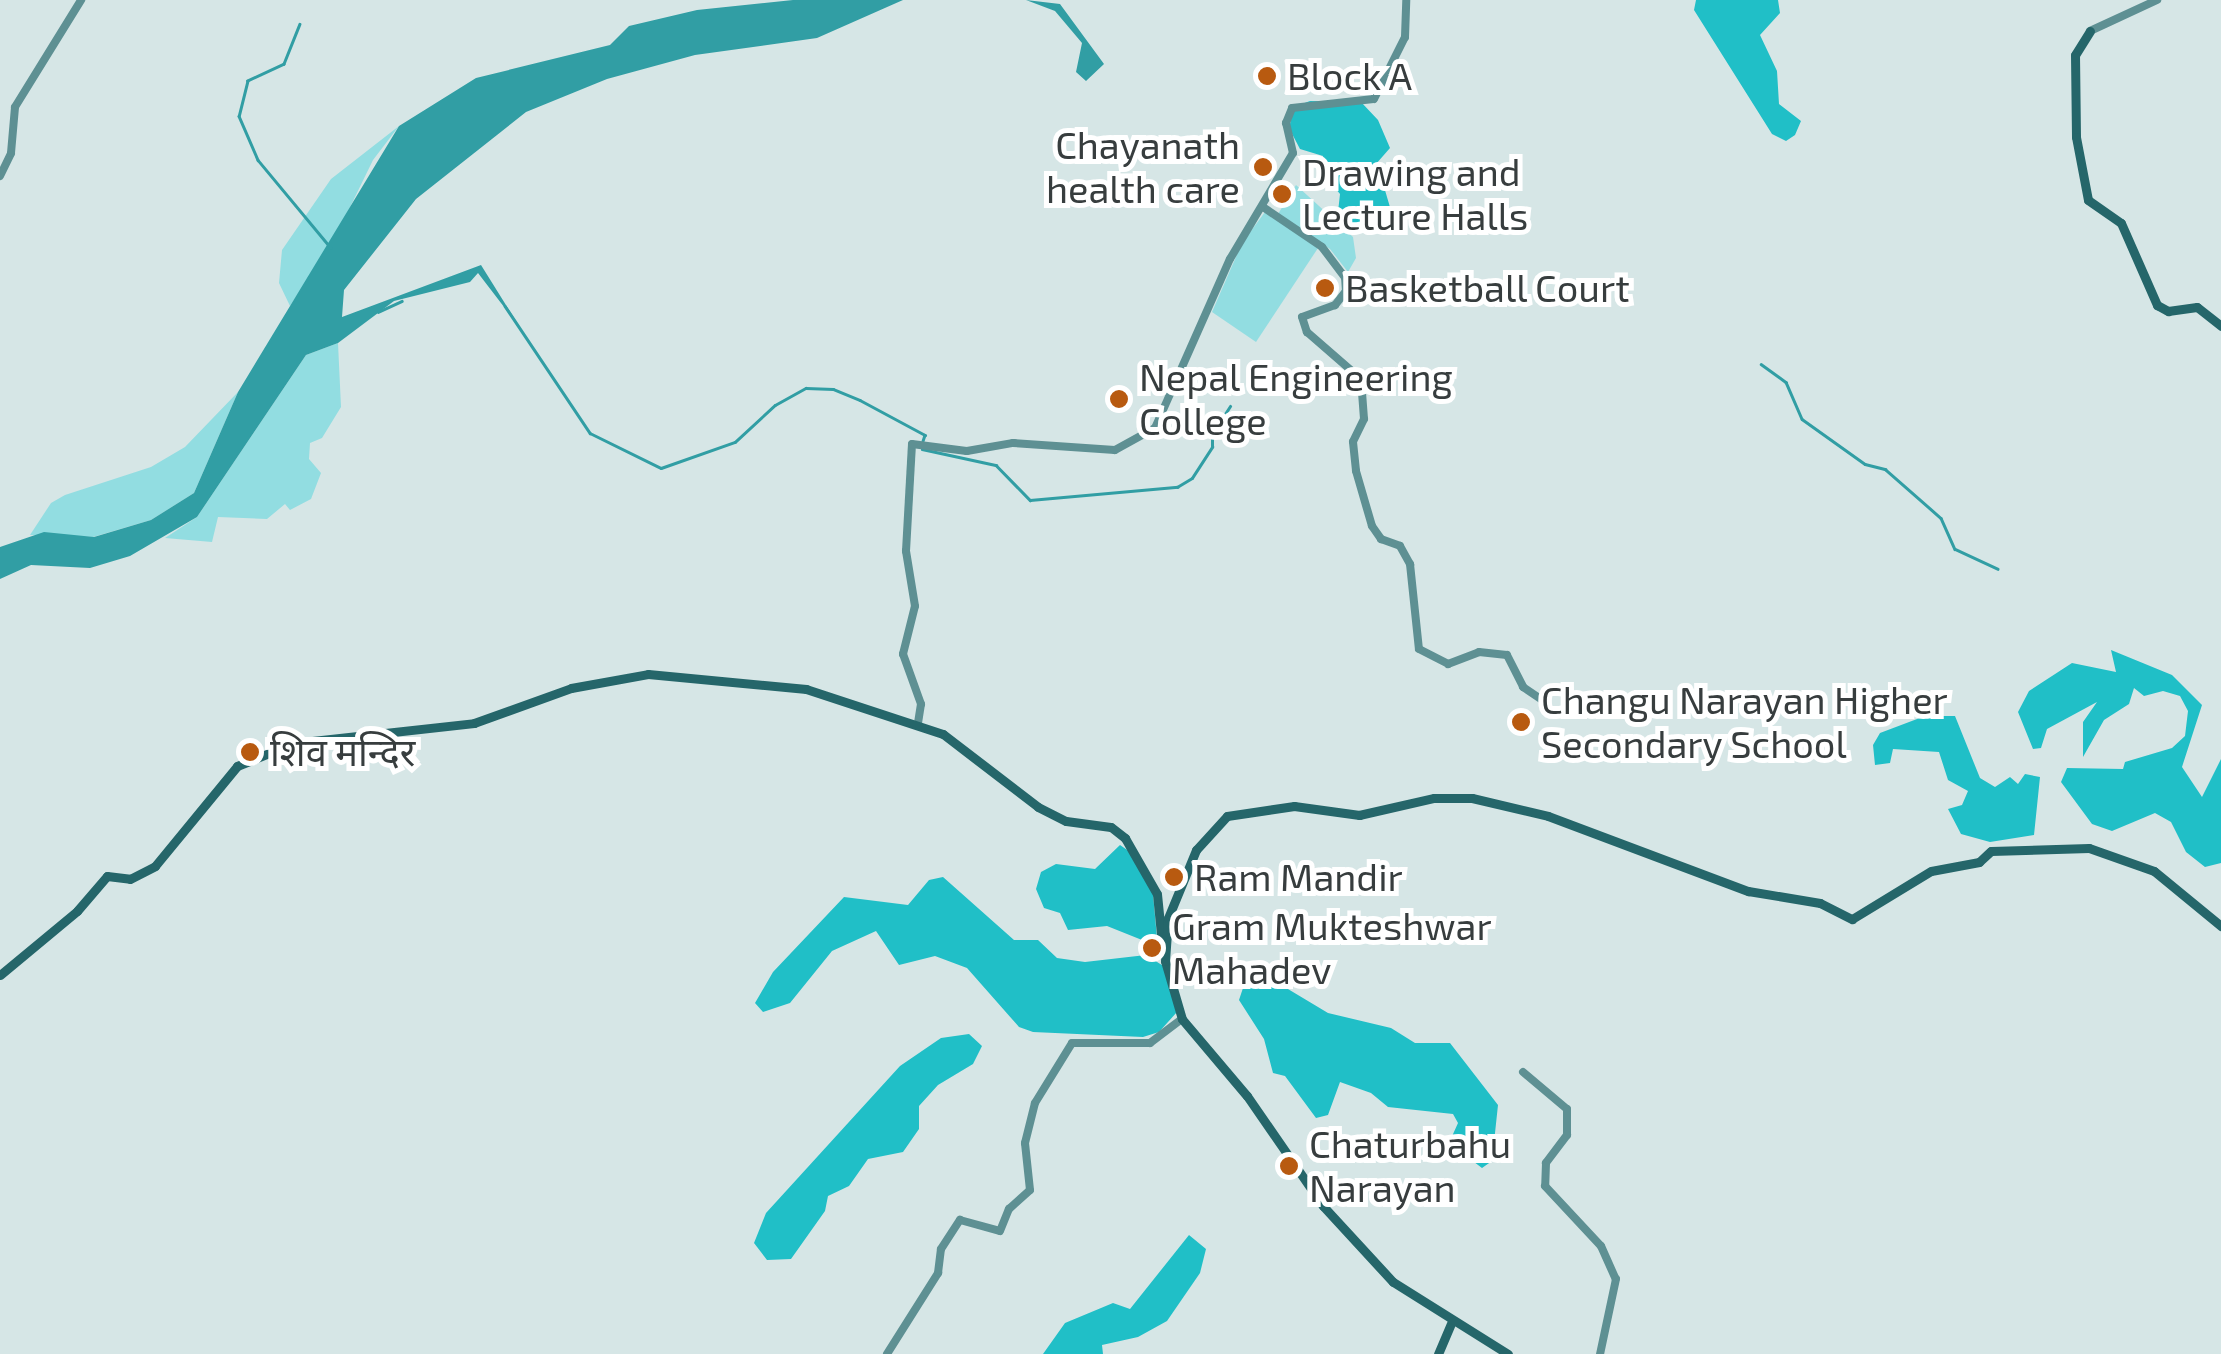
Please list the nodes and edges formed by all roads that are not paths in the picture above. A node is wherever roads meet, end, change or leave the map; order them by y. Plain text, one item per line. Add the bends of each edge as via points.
1 (82, 0) edge
2 (1406, 0) edge
3 (2157, 0) edge
4 (2090, 31) joint
5 (0, 176) edge
6 (1263, 208) junction
7 (2221, 326) edge
8 (1544, 701) dead end
9 (918, 723) junction
10 (2221, 926) edge
11 (1164, 949) junction
12 (0, 975) edge
13 (1182, 1019) junction
14 (1523, 1072) dead end
15 (1451, 1323) junction
16 (887, 1354) edge
17 (1438, 1354) edge
18 (1508, 1354) edge
19 (1600, 1354) edge

1 - 5 street via 15,107 11,153
2 - 6 street via 1406,37 1374,99 1292,108 1286,123 1293,154
3 - 4 street
4 - 7 main road via 2075,55 2076,137 2088,200 2121,224 2157,305 2197,307
6 - 8 street via 1322,248 1344,277 1346,290 1335,305 1302,317 1307,332 1361,379 1364,419 1354,442 1356,471 1372,526 1381,539 1400,546 1410,564 1418,649 1448,664 1480,652 1506,655 1523,687
6 - 9 street via 1230,258 1166,413 1136,443 1115,450 1013,443 968,451 912,444 906,551 914,606 904,654 921,704
9 - 11 main road via 969,751 1066,822 1098,822 1125,838 1157,894
9 - 12 main road via 788,686 648,674 571,688 474,723 294,743 224,775 155,866 130,879 107,876 78,911
10 - 11 main road via 2154,871 2102,850 1999,849 1979,862 1931,871 1852,918 1820,903 1748,890 1548,816 1456,797 1359,815 1294,806 1227,816 1196,850 1172,904
11 - 13 main road
13 - 15 main road via 1247,1096 1323,1206 1393,1282
13 - 16 street via 1150,1043 1072,1043 1035,1104 1025,1142 1030,1190 1009,1209 1000,1231 960,1220 941,1249 938,1273
14 - 19 street via 1567,1109 1567,1135 1546,1164 1544,1186 1601,1246 1616,1279
15 - 17 main road
15 - 18 main road

